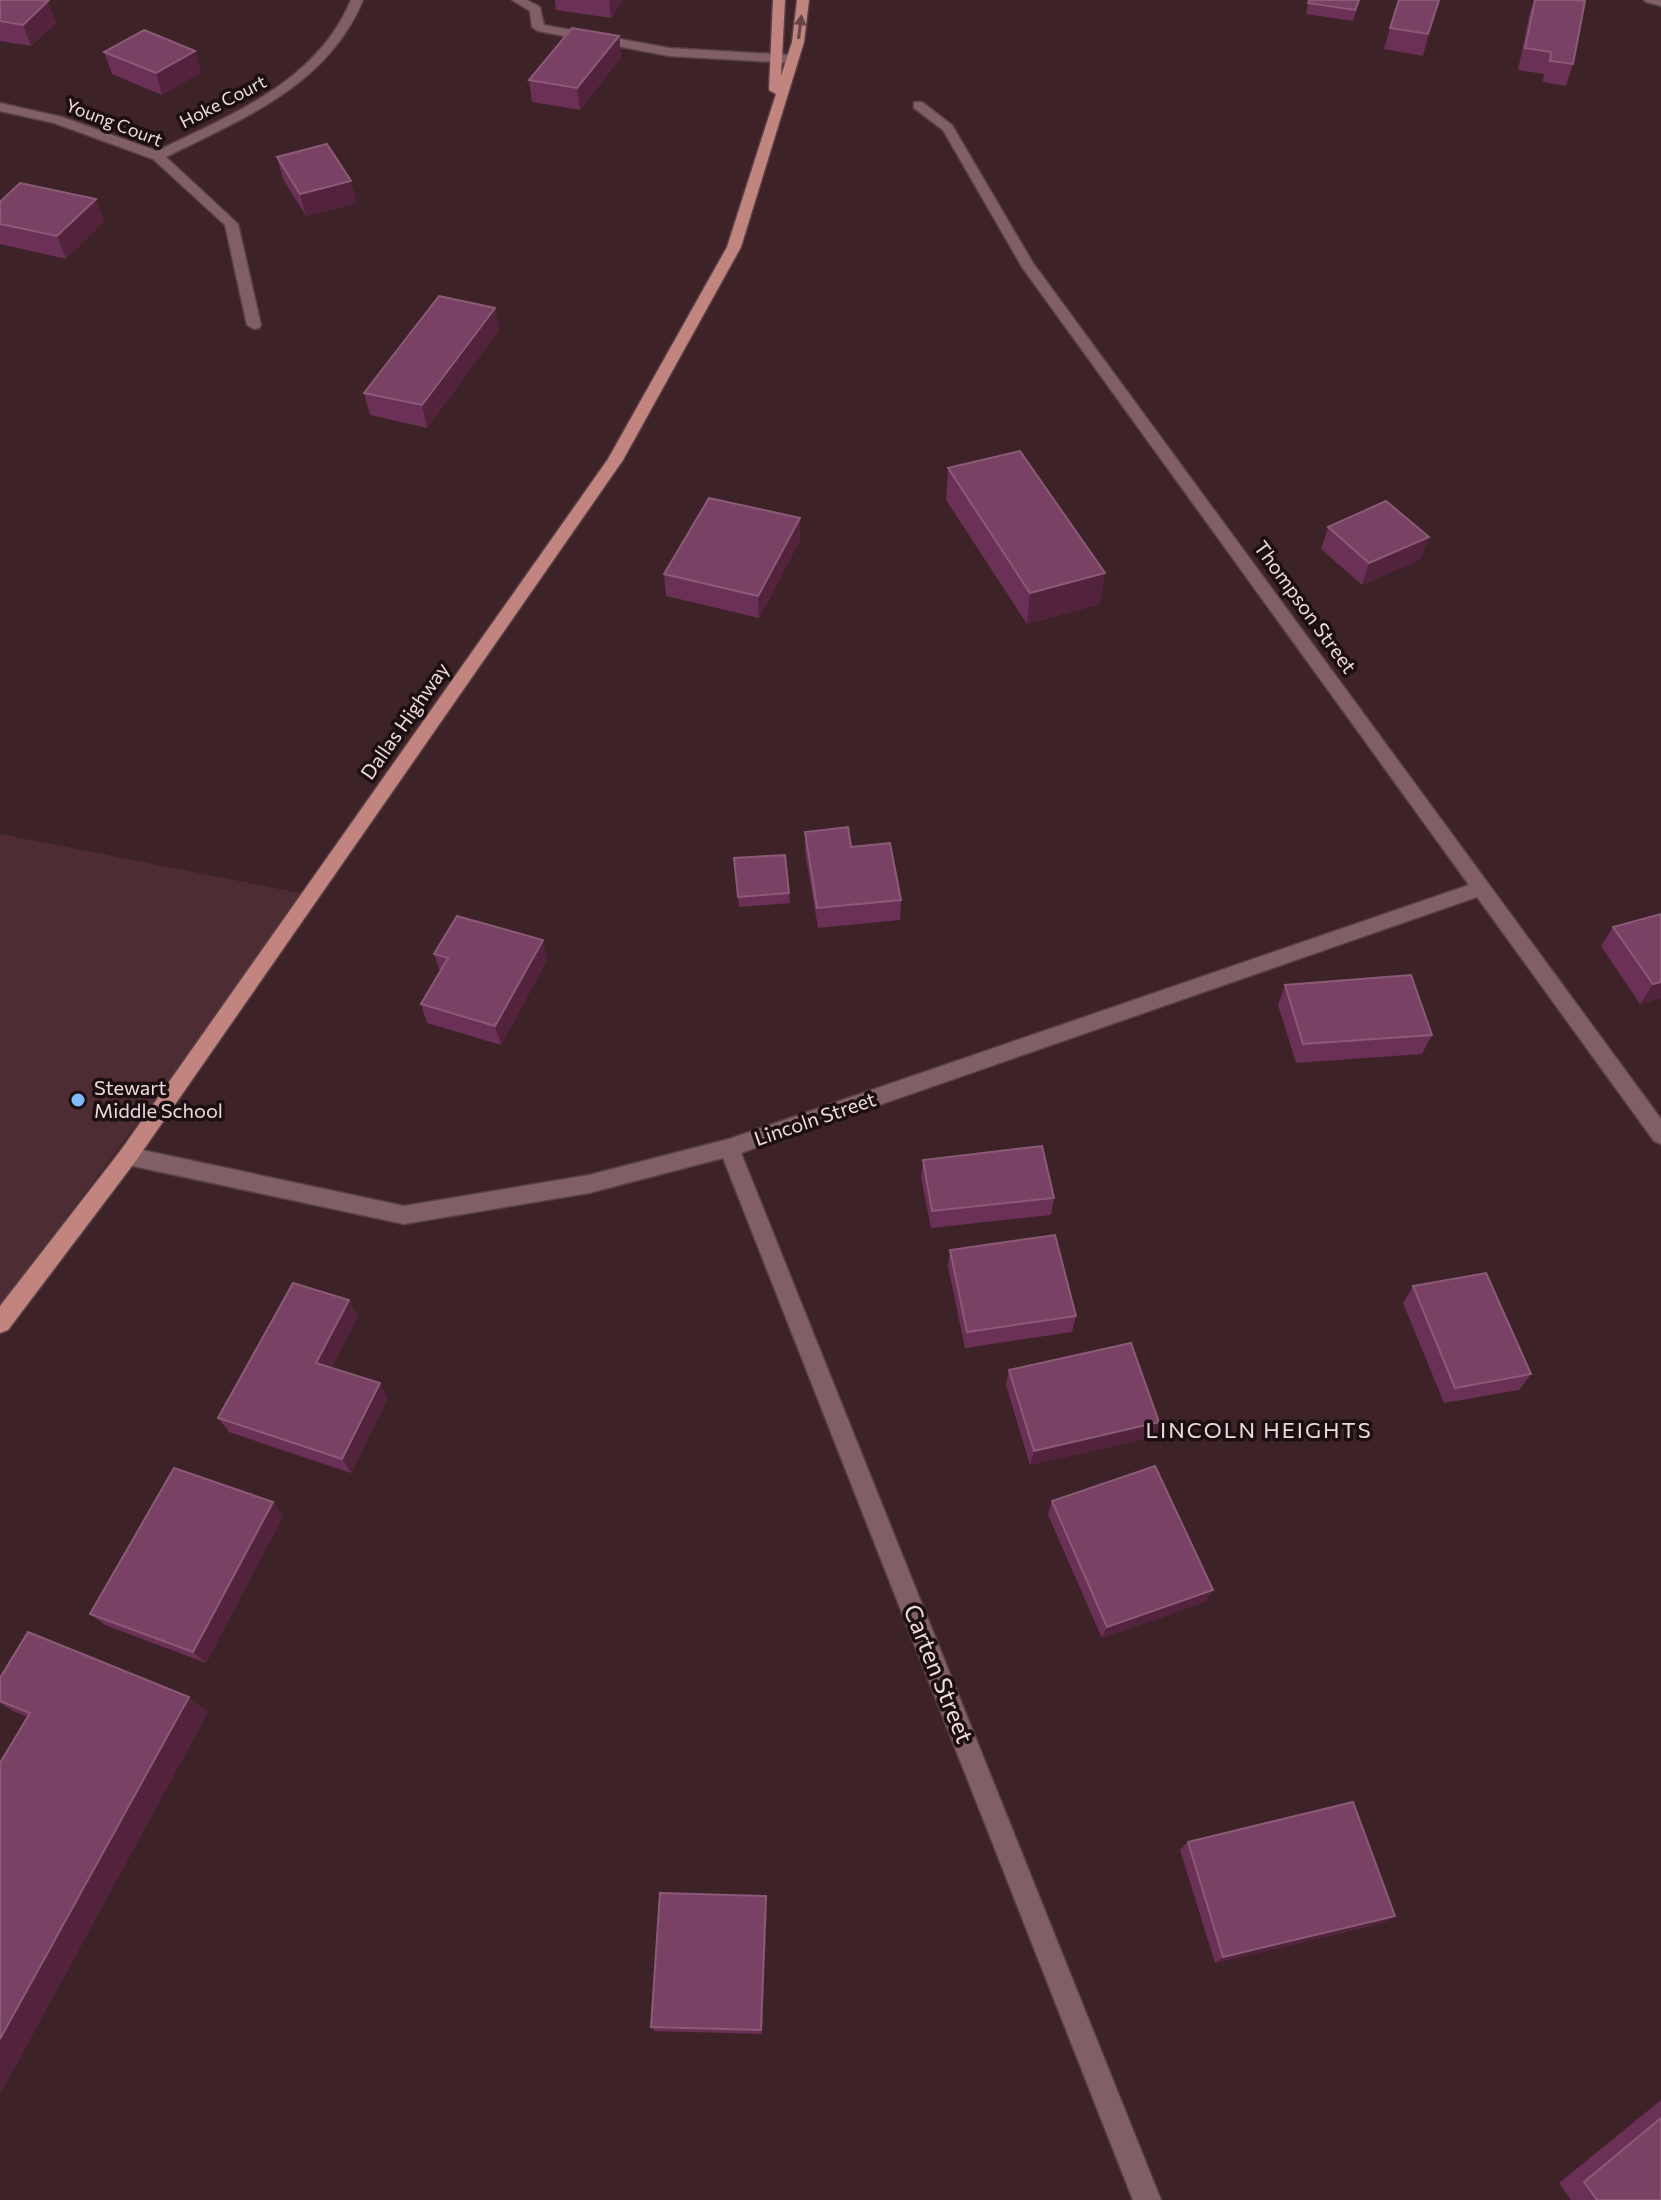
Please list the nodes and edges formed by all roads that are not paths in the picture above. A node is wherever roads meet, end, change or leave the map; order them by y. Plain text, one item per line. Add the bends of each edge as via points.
1 (357, 0) edge
2 (518, 0) edge
3 (779, 0) edge
4 (803, 0) edge
5 (1650, 0) edge
6 (1661, 2) edge
7 (775, 58) junction
8 (792, 59) junction
9 (918, 105) dead end
10 (776, 106) junction
11 (0, 107) edge
12 (158, 156) junction
13 (254, 325) dead end
14 (1482, 888) junction
15 (1661, 1135) edge
16 (729, 1148) junction
17 (128, 1156) junction
18 (0, 1323) edge
19 (1147, 2200) edge

1 - 12 street, Hoke Court via 329,48 285,90
2 - 7 street via 536,9 538,27 669,52
3 - 7 main road, Dallas Highway
8 -> 4 main road, Dallas Highway
5 - 6 street
7 - 8 street
7 - 10 main road, Dallas Highway
8 - 10 main road, Dallas Highway
9 - 14 street, Thompson Street via 948,128 1027,264
10 - 17 main road, Dallas Highway via 734,247 615,460
11 - 12 street, Young Court via 58,120
12 - 13 street, Young Court via 231,224
14 - 15 street, Thompson Street
14 - 16 street, Lincoln Street
16 - 17 street, Lincoln Street via 589,1184 404,1215
16 - 19 street, Carten Street
17 - 18 main road, Dallas Highway

